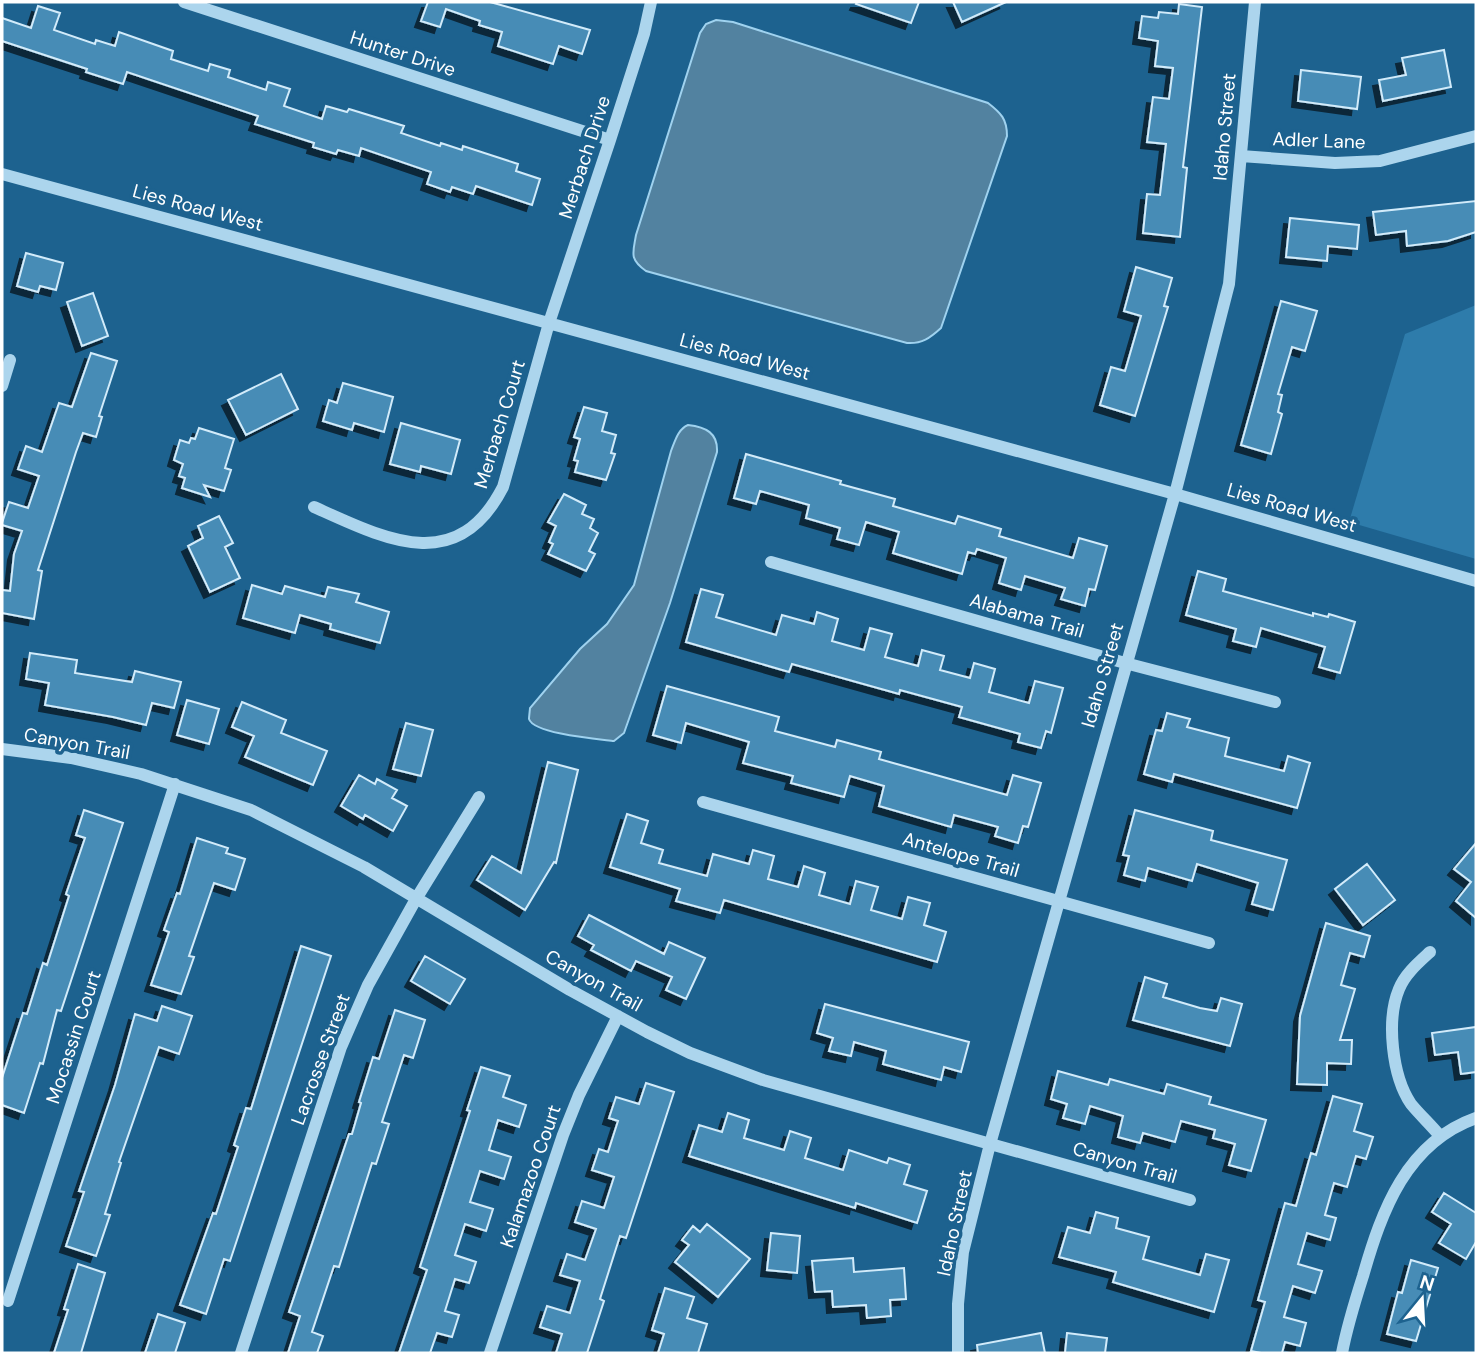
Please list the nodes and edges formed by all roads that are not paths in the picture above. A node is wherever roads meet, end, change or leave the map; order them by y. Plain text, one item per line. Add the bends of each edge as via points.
1 (184, 2) edge
2 (651, 2) edge
3 (1255, 2) edge
4 (1476, 136) edge
5 (610, 140) junction
6 (1241, 156) junction
7 (2, 174) edge
8 (549, 323) junction
9 (10, 360) dead end
10 (2, 386) edge
11 (1175, 494) junction
12 (314, 507) dead end
13 (771, 562) dead end
14 (1476, 581) edge
15 (1125, 663) junction
16 (1275, 702) dead end
17 (2, 749) edge
18 (175, 784) junction
19 (479, 797) dead end
20 (703, 802) dead end
21 (416, 899) junction
22 (1058, 901) junction
23 (1209, 943) dead end
24 (1430, 952) dead end
25 (618, 1016) junction
26 (1476, 1118) edge
27 (1440, 1136) junction
28 (990, 1144) junction
29 (1190, 1200) dead end
30 (8, 1301) dead end
31 (241, 1353) edge
32 (490, 1353) edge
33 (958, 1353) edge
34 (1342, 1353) edge

1 - 5 street, Hunter Drive
2 - 5 street, Merbach Drive
3 - 6 street, Idaho Street
4 - 6 street, Adler Lane via 1380,161 1335,163
5 - 8 street, Merbach Drive
6 - 11 street, Idaho Street via 1229,284
7 - 8 street, Lies Road West
8 - 11 street, Lies Road West
8 - 12 street, Merbach Court via 503,487 494,505 463,536 411,543 374,534
9 - 10 street
11 - 14 street, Lies Road West
11 - 15 street, Idaho Street
13 - 15 street, Alabama Trail
15 - 16 street, Alabama Trail
15 - 22 street, Idaho Street
17 - 18 street, Canyon Trail via 71,758
18 - 21 street, Canyon Trail via 283,825
18 - 30 street, Mocassin Court
19 - 21 street, Lacrosse Street
20 - 22 street, Antelope Trail
21 - 25 street, Canyon Trail
21 - 31 street, Lacrosse Street via 368,985 341,1047
22 - 23 street, Antelope Trail
22 - 28 street, Idaho Street
24 - 27 street via 1399,989 1392,1037 1400,1081 1410,1103
25 - 28 street, Canyon Trail via 690,1053 763,1080
25 - 32 street, Kalamazoo Court via 563,1135
26 - 27 street
27 - 34 street via 1402,1177 1377,1228
28 - 29 street, Canyon Trail
28 - 33 street, Idaho Street via 963,1252

